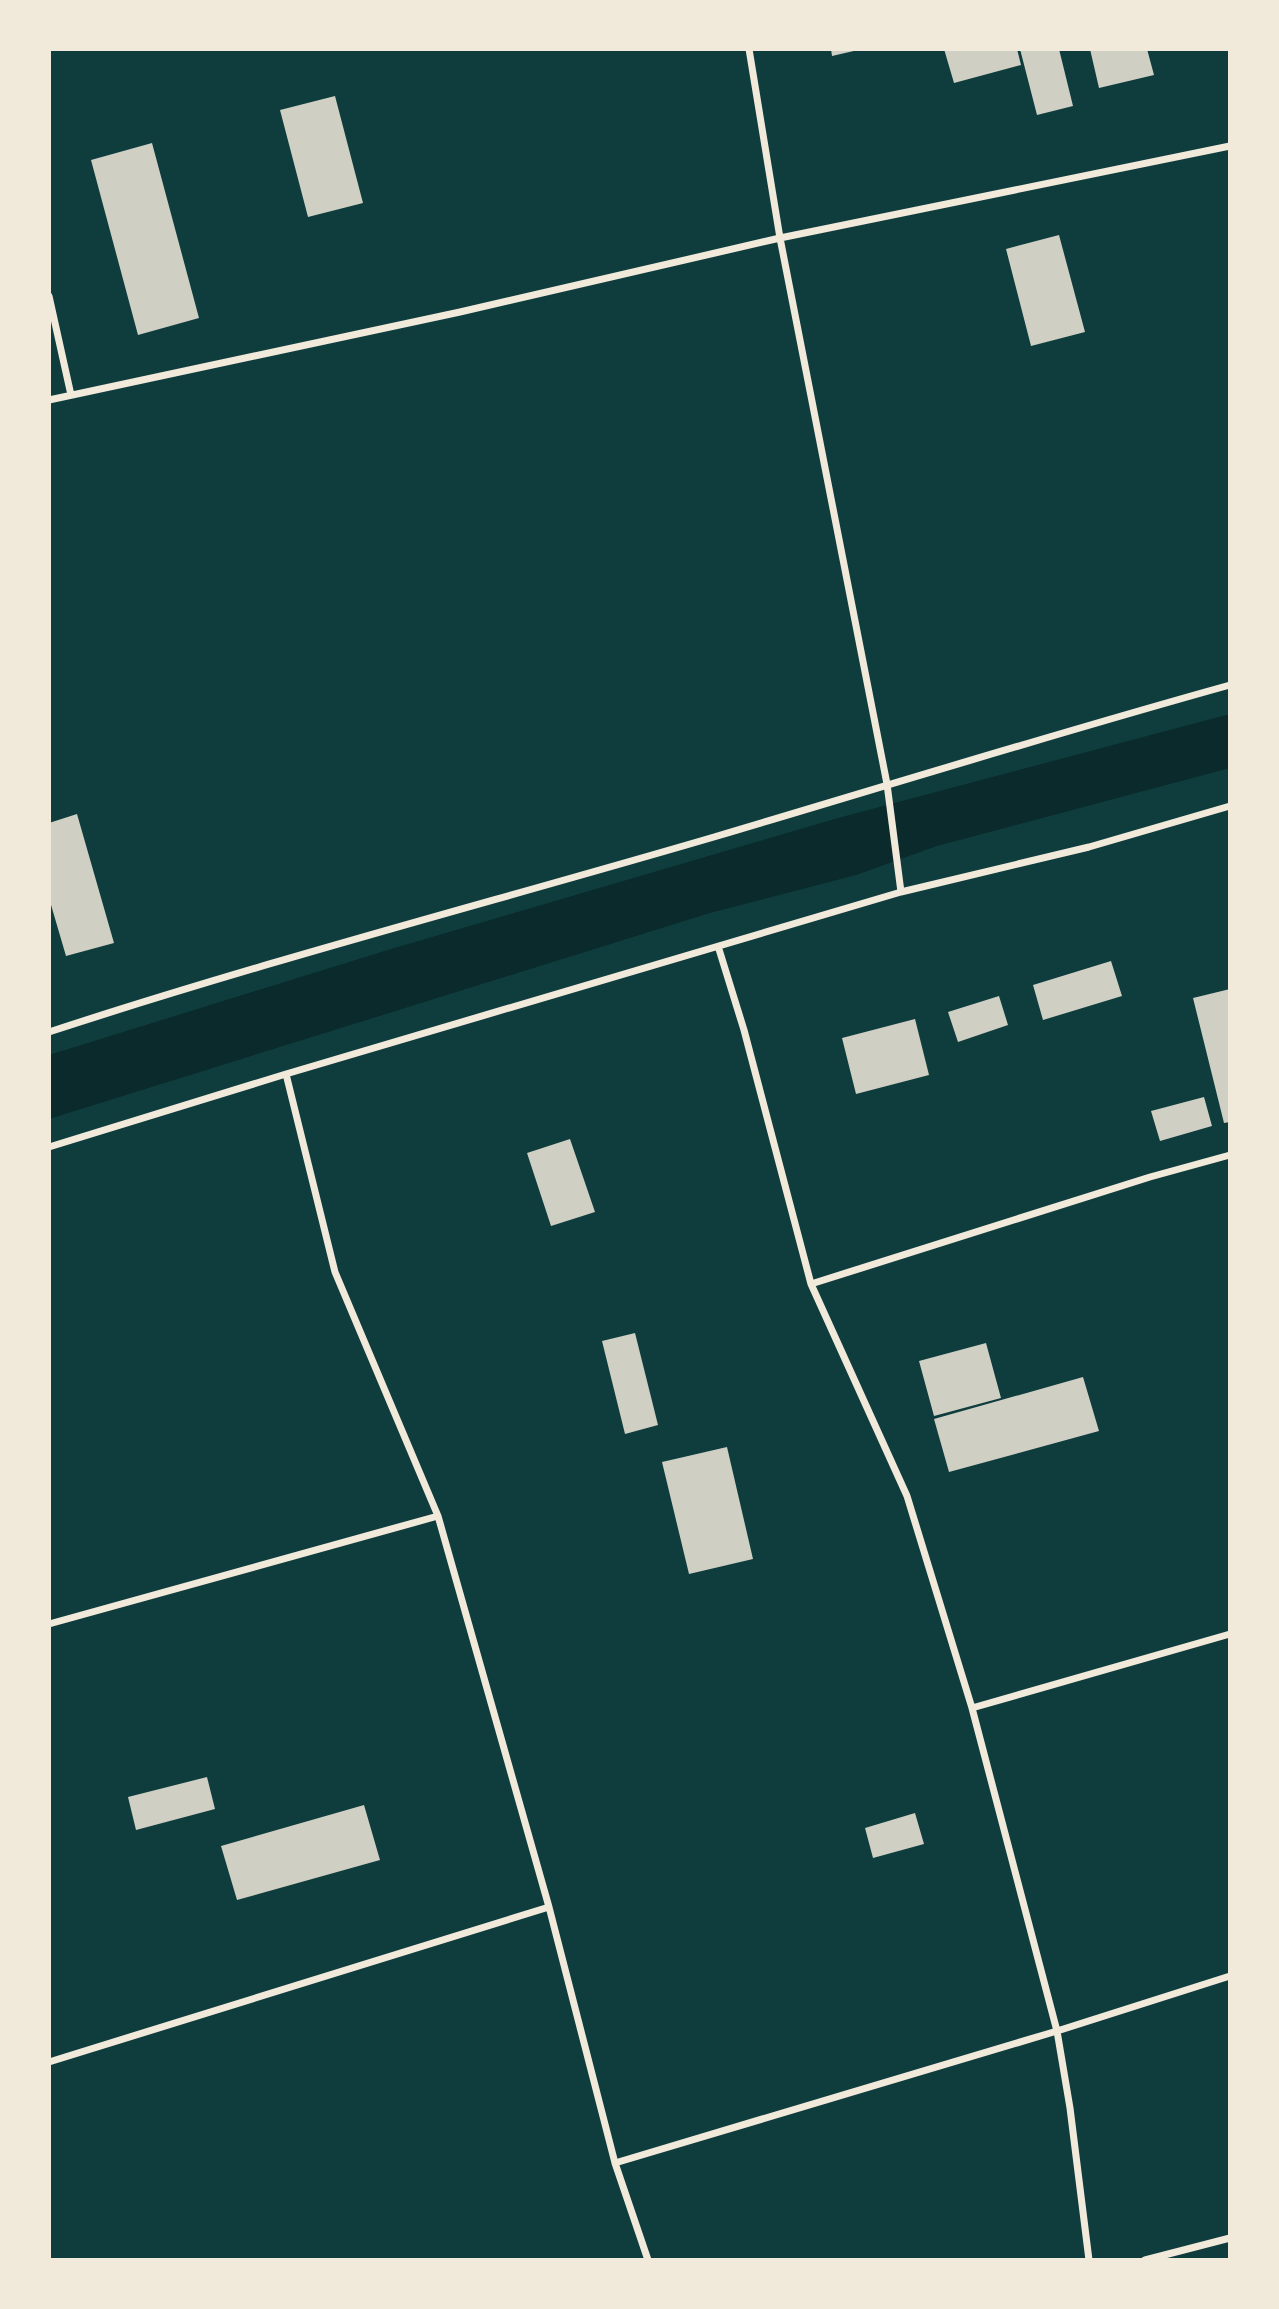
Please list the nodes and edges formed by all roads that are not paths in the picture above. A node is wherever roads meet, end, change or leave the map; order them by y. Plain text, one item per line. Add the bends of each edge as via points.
1 (749, 49) edge
2 (1230, 146) edge
3 (780, 238) junction
4 (49, 296) edge
5 (71, 395) junction
6 (49, 400) edge
7 (1230, 685) edge
8 (887, 784) junction
9 (1230, 806) edge
10 (901, 892) junction
11 (718, 946) junction
12 (49, 1032) edge
13 (286, 1074) junction
14 (49, 1146) edge
15 (1230, 1155) edge
16 (811, 1284) junction
17 (438, 1516) junction
18 (49, 1624) edge
19 (1230, 1634) edge
20 (972, 1708) junction
21 (549, 1907) junction
22 (1230, 1976) edge
23 (1057, 2031) junction
24 (49, 2062) edge
25 (615, 2163) junction
26 (1230, 2238) edge
27 (648, 2260) edge
28 (1089, 2260) edge
29 (1145, 2260) edge

1 - 3 street
2 - 3 street
3 - 5 street
3 - 8 street
4 - 5 street
5 - 6 street
7 - 8 street
8 - 10 street
8 - 12 street via 178,990
9 - 10 street
10 - 11 street
11 - 13 street
11 - 16 street
13 - 14 street
13 - 17 street via 335,1272
15 - 16 street
16 - 20 street via 907,1496
17 - 18 street
17 - 21 street
19 - 20 street
20 - 23 street
21 - 24 street
21 - 25 street
22 - 23 street
23 - 25 street
23 - 28 street
25 - 27 street
26 - 29 street

